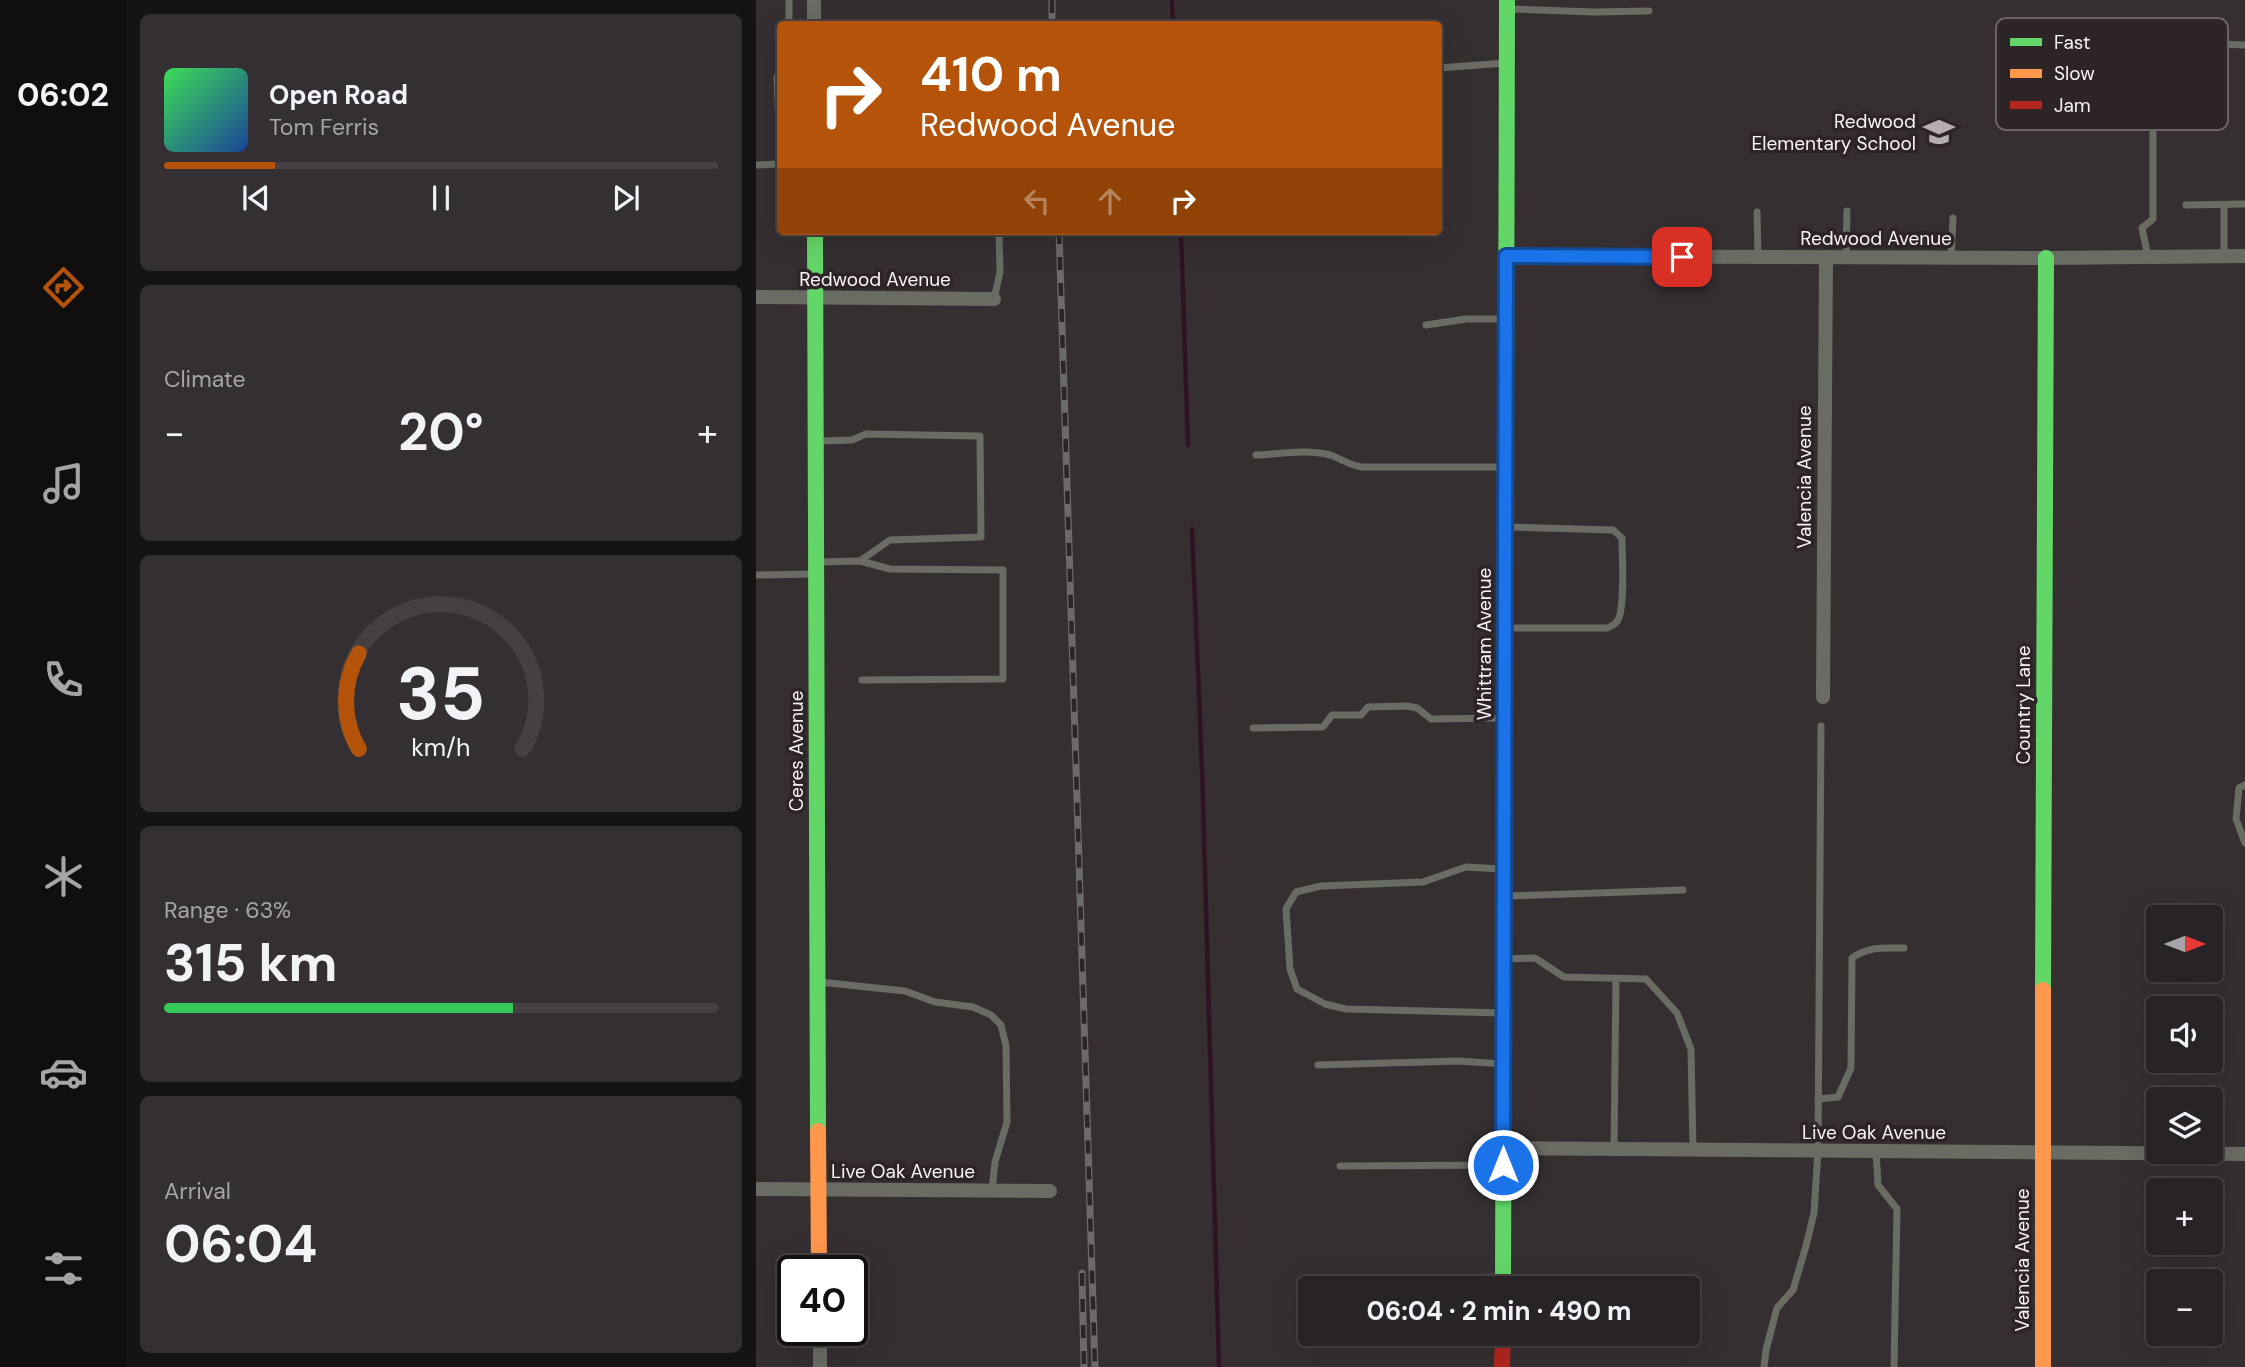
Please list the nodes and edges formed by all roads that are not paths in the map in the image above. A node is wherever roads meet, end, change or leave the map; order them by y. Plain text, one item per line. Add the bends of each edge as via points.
1 (789, 0) edge
2 (814, 0) edge
3 (1507, 4) edge
4 (1648, 11) dead end
5 (789, 21) edge
6 (814, 21) edge
7 (1506, 63) junction
8 (1442, 68) edge
9 (2152, 130) edge
10 (777, 164) edge
11 (756, 165) edge
12 (2245, 204) edge
13 (2186, 205) dead end
14 (2224, 205) junction
15 (1847, 211) dead end
16 (1757, 212) dead end
17 (1953, 218) dead end
18 (815, 235) edge
19 (999, 235) edge
20 (1506, 256) junction
21 (2224, 256) junction
22 (2245, 256) edge
23 (1758, 257) junction
24 (1826, 257) junction
25 (1846, 257) junction
26 (2148, 257) junction
27 (1951, 258) junction
28 (2046, 258) junction
29 (756, 298) edge
30 (815, 298) junction
31 (994, 299) joint
32 (1506, 319) junction
33 (1426, 325) dead end
34 (816, 441) junction
35 (1256, 455) dead end
36 (1505, 467) junction
37 (1505, 527) junction
38 (860, 562) junction
39 (817, 568) junction
40 (756, 575) edge
41 (1505, 628) junction
42 (862, 680) dead end
43 (1823, 698) dead end
44 (1505, 718) junction
45 (1821, 726) dead end
46 (1253, 728) dead end
47 (2245, 785) edge
48 (2245, 842) edge
49 (1504, 869) junction
50 (1683, 890) dead end
51 (1504, 896) junction
52 (1904, 948) dead end
53 (1504, 959) junction
54 (1616, 979) junction
55 (818, 982) junction
56 (1504, 1013) junction
57 (1504, 1064) junction
58 (1318, 1065) dead end
59 (1818, 1099) junction
60 (1503, 1148) junction
61 (1614, 1149) junction
62 (1693, 1150) junction
63 (1818, 1151) junction
64 (1875, 1151) junction
65 (2042, 1153) junction
66 (2245, 1154) edge
67 (1503, 1165) junction
68 (1340, 1167) dead end
69 (756, 1189) edge
70 (819, 1189) junction
71 (992, 1190) junction
72 (1050, 1191) dead end
73 (819, 1255) edge
74 (1503, 1276) edge
75 (820, 1346) edge
76 (1503, 1346) edge
77 (820, 1367) edge
78 (1502, 1367) edge
79 (1764, 1367) edge
80 (1894, 1367) edge
81 (2043, 1367) edge

1 - 5 lane
2 - 6 street
3 - 4 lane via 1594,12
3 - 7 street, Whittram Avenue
7 - 8 lane
7 - 20 street, Whittram Avenue
9 - 26 lane via 2152,219 2142,228
10 - 11 lane
12 - 14 lane
13 - 14 lane
14 - 21 lane
15 - 25 lane
16 - 23 lane
17 - 27 lane
18 - 30 street, Ceres Avenue
19 - 31 lane via 1000,272
20 - 23 street, Redwood Avenue
20 - 32 street, Whittram Avenue
21 - 22 street, Redwood Avenue
21 - 26 street, Redwood Avenue
23 - 24 street, Redwood Avenue
24 - 25 street, Redwood Avenue
24 - 43 street, Valencia Avenue
25 - 27 street, Redwood Avenue
26 - 28 street, Redwood Avenue
27 - 28 street, Redwood Avenue
28 - 65 street, Country Lane
29 - 30 street, Redwood Avenue
30 - 31 street, Redwood Avenue
30 - 34 street, Ceres Avenue
32 - 33 lane
32 - 36 street, Whittram Avenue
34 - 38 lane via 852,440 866,434 981,436 981,537 890,540
34 - 39 street, Ceres Avenue
35 - 36 lane via 1317,453 1361,467
36 - 37 street, Whittram Avenue
37 - 41 street, Whittram Avenue
37 - 41 lane via 1613,530 1622,538 1619,619 1614,625
38 - 39 lane
38 - 42 lane via 890,569 1003,570 1003,679
39 - 40 lane
39 - 55 street, Ceres Avenue
41 - 44 street, Whittram Avenue
44 - 46 lane via 1431,719 1418,708 1368,707 1361,715 1332,715 1323,727
44 - 49 street, Whittram Avenue
45 - 59 lane
47 - 48 lane via 2239,788 2236,818
49 - 51 street, Whittram Avenue
49 - 56 lane via 1466,867 1423,882 1321,886 1296,892 1286,909 1290,969 1297,989 1325,1004 1346,1009
50 - 51 lane
51 - 53 street, Whittram Avenue
52 - 59 lane via 1873,948 1852,958 1851,1068 1838,1097
53 - 54 lane via 1535,958 1564,977
53 - 56 street, Whittram Avenue
54 - 61 lane
54 - 62 lane via 1646,979 1677,1013 1691,1049
55 - 70 street, Ceres Avenue
55 - 71 lane via 905,991 935,1002 973,1007 991,1014 1001,1025 1006,1046 1007,1122
56 - 57 street, Whittram Avenue
57 - 58 lane
57 - 60 street, Whittram Avenue
59 - 63 lane
60 - 61 street, Live Oak Avenue
60 - 67 street, Whittram Avenue
61 - 62 street, Live Oak Avenue
62 - 63 street, Live Oak Avenue
63 - 64 street, Live Oak Avenue
63 - 79 lane via 1814,1213 1806,1246 1793,1290 1777,1308
64 - 65 street, Live Oak Avenue
64 - 80 lane via 1878,1185 1897,1209
65 - 66 street, Live Oak Avenue
65 - 81 street, Valencia Avenue
67 - 68 lane
67 - 74 street, Whittram Avenue
69 - 70 street, Live Oak Avenue
70 - 71 street, Live Oak Avenue
70 - 73 street, Ceres Avenue
71 - 72 street, Live Oak Avenue
75 - 77 street
76 - 78 street

